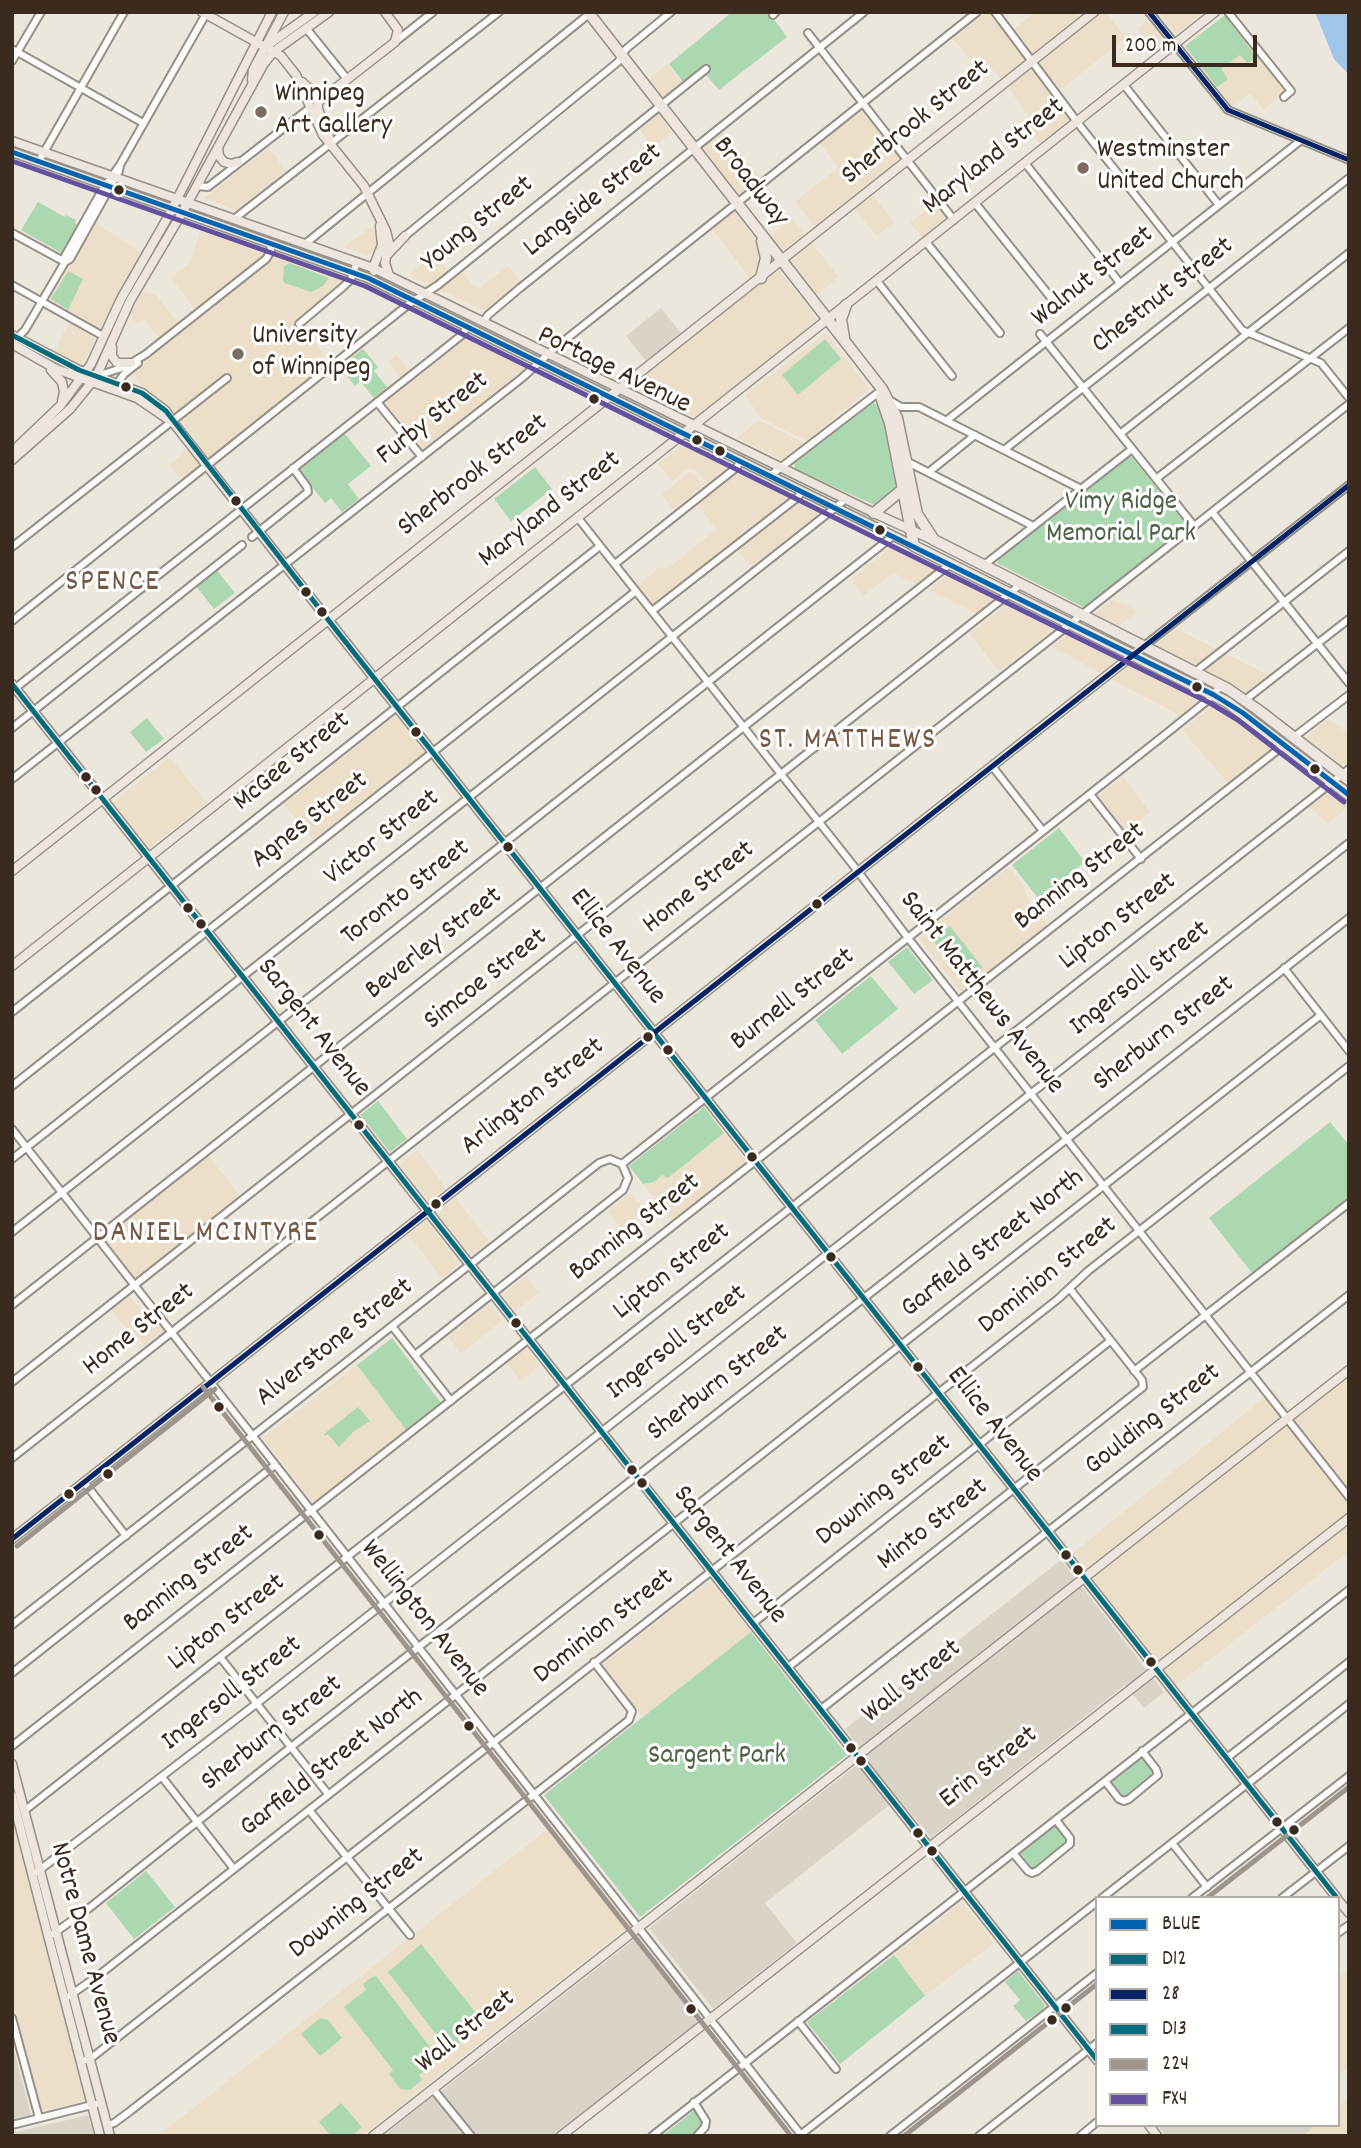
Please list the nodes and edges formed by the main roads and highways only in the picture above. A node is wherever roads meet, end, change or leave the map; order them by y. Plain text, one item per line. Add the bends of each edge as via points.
1 (272, 12) edge
2 (284, 12) edge
3 (314, 12) edge
4 (329, 12) edge
5 (385, 12) edge
6 (1094, 12) edge
7 (1215, 12) edge
8 (205, 13) edge
9 (588, 13) edge
10 (261, 45) junction
11 (273, 52) junction
12 (296, 75) junction
13 (252, 83) junction
14 (327, 94) junction
15 (315, 105) junction
16 (12, 141) edge
17 (218, 147) junction
18 (12, 152) edge
19 (196, 161) junction
20 (239, 162) road end
21 (204, 173) junction
22 (197, 186) junction
23 (177, 199) junction
24 (188, 203) junction
25 (201, 207) junction
26 (172, 209) junction
27 (182, 213) junction
28 (379, 219) junction
29 (386, 231) junction
30 (760, 234) junction
31 (386, 256) junction
32 (781, 262) junction
33 (373, 268) junction
34 (389, 275) junction
35 (761, 278) junction
36 (379, 283) junction
37 (846, 305) junction
38 (827, 320) junction
39 (17, 341) edge
40 (112, 343) junction
41 (846, 345) junction
42 (44, 363) junction
43 (131, 363) road end
44 (84, 376) junction
45 (94, 380) junction
46 (874, 381) junction
47 (622, 388) junction
48 (611, 397) junction
49 (61, 405) junction
50 (172, 421) junction
51 (696, 425) junction
52 (686, 433) junction
53 (12, 452) edge
54 (12, 460) edge
55 (903, 489) junction
56 (874, 513) junction
57 (911, 530) junction
58 (934, 540) junction
59 (914, 546) junction
60 (329, 621) junction
61 (1143, 647) junction
62 (1132, 655) junction
63 (374, 679) junction
64 (13, 687) edge
65 (1346, 774) edge
66 (1349, 795) edge
67 (103, 799) junction
68 (149, 858) junction
69 (12, 872) edge
70 (12, 966) edge
71 (654, 1032) junction
72 (427, 1211) junction
73 (1349, 1370) edge
74 (1349, 1518) edge
75 (12, 1539) edge
76 (1084, 1578) junction
77 (1157, 1669) junction
78 (857, 1756) junction
79 (13, 1772) edge
80 (12, 1796) edge
81 (17, 1807) edge
82 (928, 1847) junction
83 (1336, 1896) edge
84 (52, 1934) junction
85 (1095, 2058) edge
86 (86, 2060) junction
87 (100, 2136) edge
88 (110, 2136) edge
89 (373, 2136) edge
90 (561, 2136) edge

1 - 10 main road
2 - 10 main road
3 - 10 main road
4 - 11 main road
5 - 14 main road via 398,32 395,42
6 - 32 main road, Sherbrook Street
7 - 37 main road, Maryland Street
8 - 10 main road
9 - 30 highway, Broadway
10 - 11 main road
10 - 13 main road
10 - 19 main road
11 - 12 main road
11 - 13 main road
12 - 14 main road via 316,95
12 - 15 main road
13 - 17 main road
14 - 15 main road
15 - 28 main road via 331,144 367,193
16 - 23 main road, Portage Avenue
17 - 20 main road via 222,161
17 - 21 main road
18 - 26 main road, Portage Avenue
19 - 21 main road
19 - 23 main road
21 - 22 main road
22 - 24 main road
22 - 25 main road
23 - 24 main road, Portage Avenue
23 - 26 main road
24 - 25 main road, Portage Avenue
24 - 27 main road
25 - 33 main road, Portage Avenue
26 - 27 main road, Portage Avenue
26 - 44 main road
27 - 36 main road, Portage Avenue
27 - 40 main road via 130,301
28 - 29 main road
28 - 33 main road via 382,245
29 - 31 main road
29 - 31 main road via 405,236
30 - 32 highway, Broadway
30 - 35 highway via 766,258
31 - 34 main road
32 - 35 main road, Sherbrook Street
32 - 38 highway, Broadway
33 - 34 main road, Portage Avenue
33 - 36 main road
34 - 47 main road, Portage Avenue
35 - 47 main road, Sherbrook Street
36 - 48 main road, Portage Avenue
37 - 38 main road, Maryland Street
37 - 41 highway via 841,321
38 - 41 highway, Broadway
38 - 51 main road, Maryland Street
39 - 42 main road, Ellice Avenue
39 - 44 main road, Ellice Avenue
40 - 43 main road via 115,361
40 - 45 main road
41 - 46 highway, Broadway
42 - 44 main road, Ellice Avenue
42 - 49 main road via 62,382
44 - 45 main road, Ellice Avenue
44 - 49 main road
45 - 50 main road, Ellice Avenue via 137,398
45 - 50 main road, Ellice Avenue via 135,390 152,399
45 - 54 main road via 70,409
46 - 55 highway, Broadway via 889,418
46 - 58 highway, Broadway via 897,418 917,514
47 - 48 main road, Sherbrook Street
47 - 51 main road, Portage Avenue
48 - 52 main road, Portage Avenue
48 - 60 main road, Sherbrook Street
49 - 53 main road
50 - 60 main road, Ellice Avenue via 256,535
51 - 52 main road, Maryland Street
51 - 56 main road, Portage Avenue
52 - 59 main road, Portage Avenue
52 - 63 main road, Maryland Street
55 - 56 highway
55 - 57 highway, Broadway
56 - 57 main road, Portage Avenue
57 - 58 main road, Portage Avenue
57 - 59 highway, Broadway
58 - 61 highway, Portage Avenue
59 - 62 highway, Portage Avenue
60 - 63 main road, Ellice Avenue
60 - 67 main road, Sherbrook Street
61 - 62 main road, Arlington Street
61 - 65 highway, Portage Avenue via 1245,700
62 - 66 highway, Portage Avenue via 1243,713
62 - 71 main road, Arlington Street
63 - 68 main road, Maryland Street
63 - 71 main road, Ellice Avenue
64 - 67 main road, Sargent Avenue
67 - 68 main road, Sargent Avenue
67 - 69 main road, Sherbrook Street
68 - 70 main road, Maryland Street
68 - 72 main road, Sargent Avenue
71 - 72 main road, Arlington Street
71 - 76 main road, Ellice Avenue
72 - 75 main road, Arlington Street
72 - 78 main road, Sargent Avenue
73 - 76 main road, Wall Street
74 - 77 main road, Erin Street
76 - 77 main road, Ellice Avenue
76 - 78 main road, Wall Street
77 - 82 main road, Erin Street
77 - 83 main road, Ellice Avenue
78 - 82 main road, Sargent Avenue
78 - 89 main road, Wall Street
79 - 81 main road, Notre Dame Avenue
80 - 81 main road, Notre Dame Avenue
81 - 84 main road, Notre Dame Avenue
82 - 85 main road, Sargent Avenue
82 - 90 main road, Erin Street
84 - 86 main road, Notre Dame Avenue via 73,1994
84 - 86 main road, Notre Dame Avenue via 64,1998
86 - 87 main road, Notre Dame Avenue
86 - 88 main road, Notre Dame Avenue

